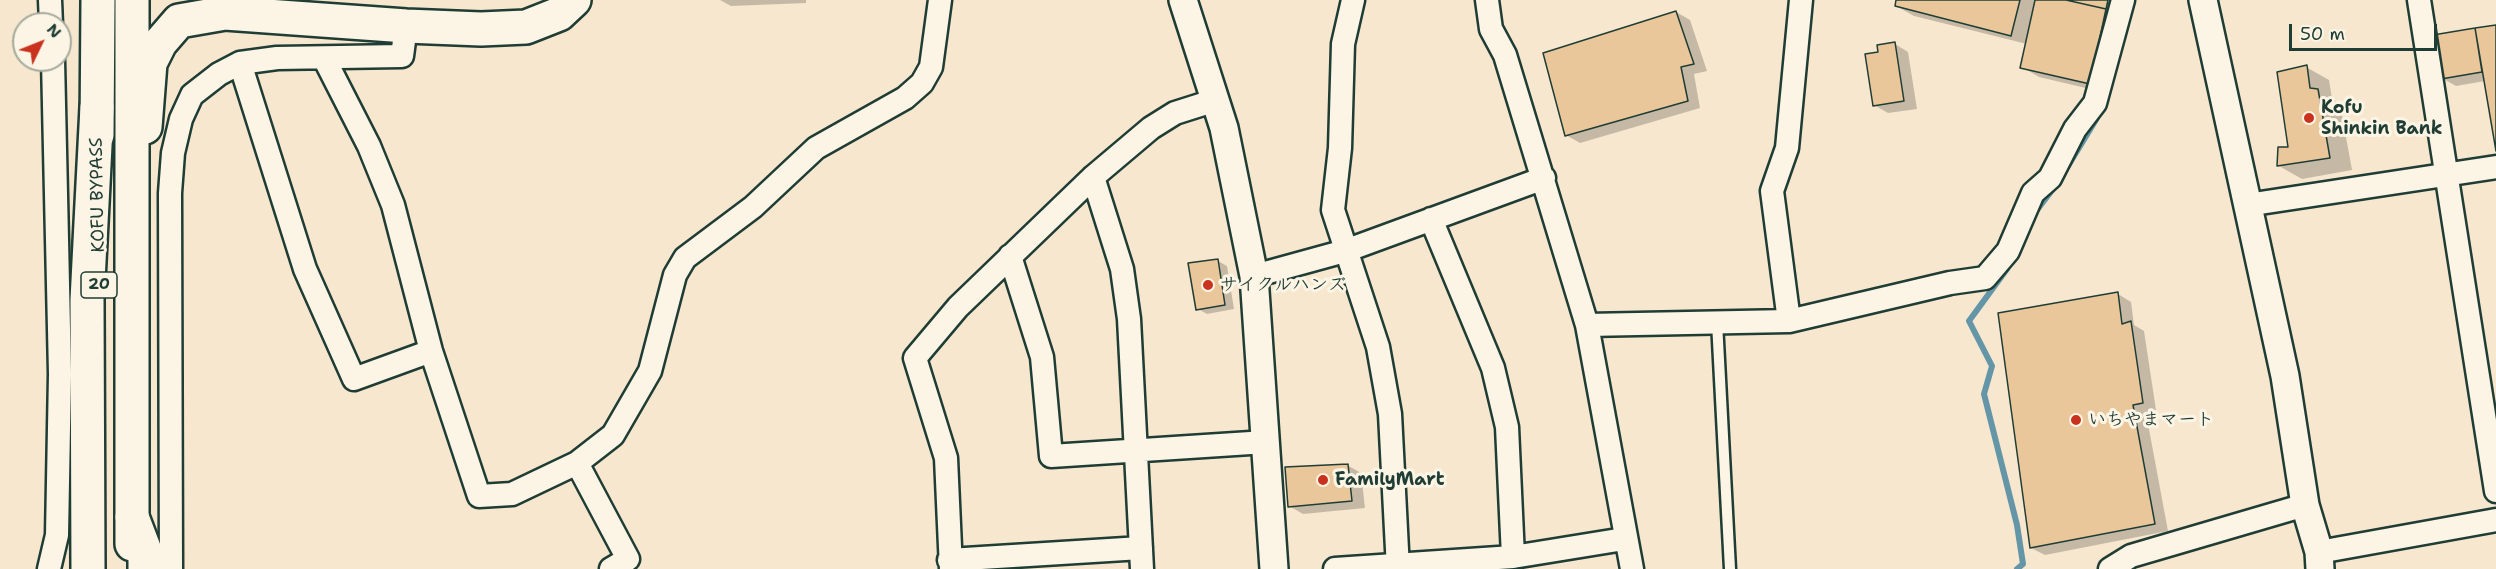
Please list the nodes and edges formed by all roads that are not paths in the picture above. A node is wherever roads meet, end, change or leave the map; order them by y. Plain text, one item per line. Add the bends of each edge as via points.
1 (98, 0) edge
2 (132, 0) edge
3 (192, 0) edge
4 (574, 0) edge
5 (940, 0) edge
6 (1183, 0) edge
7 (1353, 0) edge
8 (1487, 0) edge
9 (1801, 0) edge
10 (2123, 0) edge
11 (2203, 0) edge
12 (2419, 0) edge
13 (225, 13) junction
14 (406, 26) junction
15 (324, 58) junction
16 (240, 63) junction
17 (53, 72) edge
18 (1216, 100) junction
19 (97, 106) junction
20 (2496, 167) edge
21 (2447, 175) junction
22 (1094, 177) junction
23 (1544, 178) junction
24 (134, 193) junction
25 (170, 194) junction
26 (2247, 205) junction
27 (1431, 219) junction
28 (1345, 251) junction
29 (1010, 256) junction
30 (1254, 276) junction
31 (1717, 321) junction
32 (1789, 321) junction
33 (1587, 325) junction
34 (431, 351) junction
35 (1266, 442) junction
36 (1134, 450) junction
37 (577, 463) junction
38 (2496, 491) edge
39 (2305, 505) junction
40 (132, 517) junction
41 (2496, 520) edge
42 (1624, 539) junction
43 (1513, 557) junction
44 (1141, 559) edge
45 (2320, 561) edge
46 (950, 565) edge
47 (1398, 568) edge
48 (49, 569) edge
49 (88, 569) edge
50 (102, 569) edge
51 (132, 569) edge
52 (145, 569) edge
53 (171, 569) edge
54 (610, 569) edge
55 (1274, 569) edge
56 (1335, 569) edge
57 (1632, 569) edge
58 (1730, 569) edge
59 (2110, 569) edge

1 - 19 main road, KOFU BYPASS / 20
2 - 24 main road, KOFU BYPASS / 20
3 - 13 main road
4 - 14 main road via 559,14 526,27
5 - 37 street via 931,67 922,83 905,98 816,148 753,207 685,258 675,275 650,371 638,395 613,435
6 - 18 street
7 - 28 street via 1342,44 1340,148 1333,210
8 - 23 street via 1491,28 1505,55
9 - 32 street via 1787,148 1772,191
10 - 32 street via 2095,103 2075,129 2050,178 2033,193 2008,251 1985,278
11 - 26 street
12 - 21 street
13 - 14 main road
13 - 24 main road via 179,21 160,43 150,63
14 - 15 street via 402,56
15 - 16 street
15 - 34 street via 369,146 393,205
16 - 25 street via 192,95 173,153
16 - 34 street via 305,269 354,379
17 - 48 street via 60,374 57,535
18 - 22 street via 1175,113 1151,128
18 - 30 street
19 - 49 main road via 87,300
19 - 50 main road, KOFU BYPASS / 20
20 - 21 street
21 - 26 street
21 - 38 street
22 - 29 street
22 - 36 street via 1122,268 1129,319
23 - 27 street
23 - 33 street
24 - 25 street
24 - 40 main road, KOFU BYPASS / 20
25 - 53 street
26 - 39 street via 2285,376
27 - 28 street
27 - 43 street via 1495,378 1507,427
28 - 30 street
28 - 47 street via 1378,347 1390,414
29 - 36 street via 1042,357 1051,456
29 - 46 street via 915,358 946,458
30 - 35 street
31 - 32 street
31 - 33 street
31 - 58 lane
33 - 42 street
34 - 37 street via 479,496 512,494
35 - 36 street
35 - 55 street
36 - 44 street
37 - 54 street via 628,559
39 - 45 street
39 - 59 street via 2131,555
40 - 51 main road, KOFU BYPASS / 20
40 - 52 main road via 145,551
41 - 45 street
42 - 43 street
42 - 57 street
43 - 47 street
44 - 46 street
47 - 56 street

